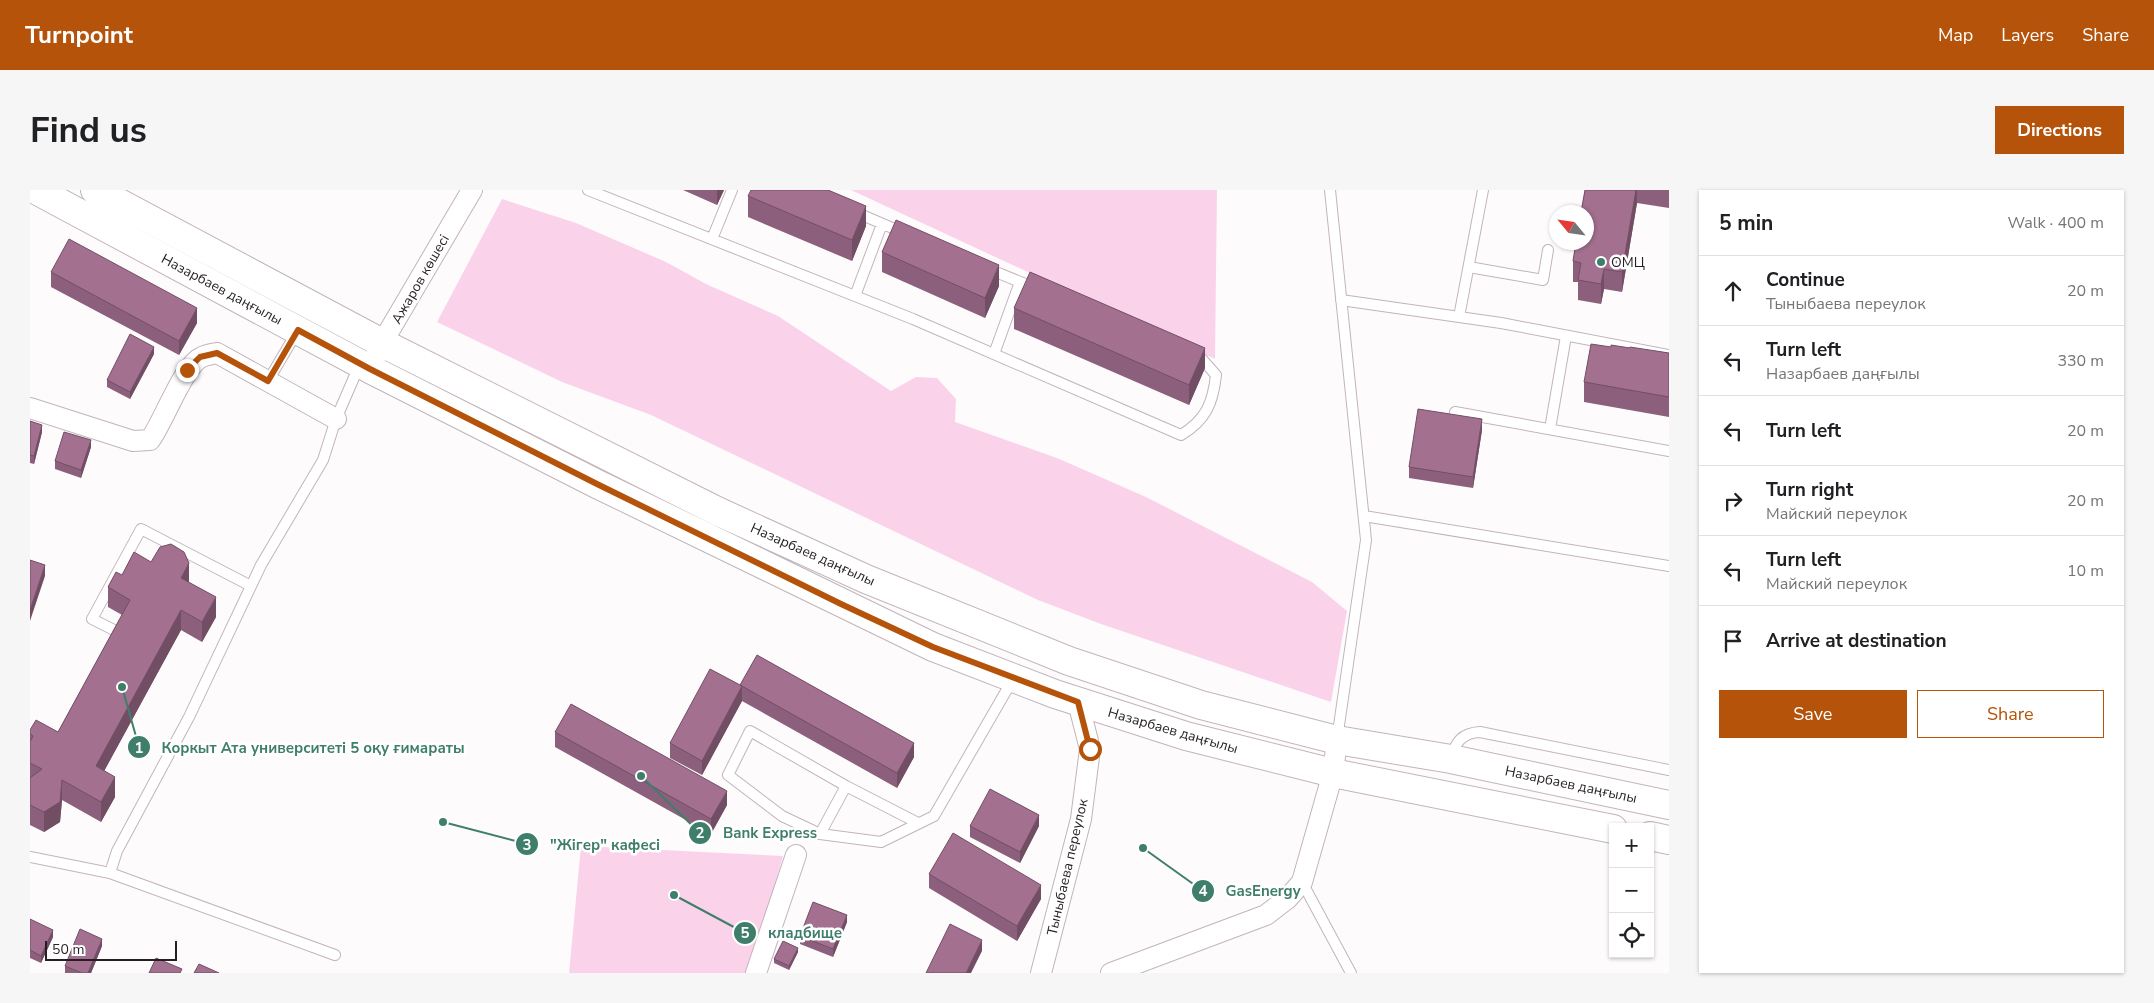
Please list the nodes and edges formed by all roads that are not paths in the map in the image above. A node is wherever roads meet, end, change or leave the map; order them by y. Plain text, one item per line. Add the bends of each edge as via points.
1 (36, 190) edge
2 (95, 190) edge
3 (472, 190) edge
4 (588, 190) edge
5 (732, 190) edge
6 (1330, 190) edge
7 (1483, 190) edge
8 (849, 209) edge
9 (882, 224) junction
10 (712, 239) junction
11 (917, 239) edge
12 (1548, 250) dead end
13 (978, 264) edge
14 (1469, 267) junction
15 (1020, 282) junction
16 (1047, 293) edge
17 (855, 296) junction
18 (1342, 300) junction
19 (1460, 317) junction
20 (298, 330) junction
21 (1566, 336) junction
22 (382, 343) junction
23 (1183, 351) edge
24 (994, 354) junction
25 (1669, 355) edge
26 (365, 366) junction
27 (268, 381) junction
28 (30, 408) edge
29 (1455, 412) dead end
30 (336, 418) junction
31 (1550, 429) junction
32 (1669, 450) edge
33 (1364, 516) junction
34 (1669, 566) edge
35 (251, 586) junction
36 (120, 632) edge
37 (1013, 678) junction
38 (1078, 702) junction
39 (1337, 740) junction
40 (1451, 759) junction
41 (1669, 770) edge
42 (1333, 772) junction
43 (846, 786) junction
44 (1669, 805) edge
45 (918, 823) junction
46 (1609, 827) edge
47 (820, 834) junction
48 (1654, 837) edge
49 (1669, 840) edge
50 (796, 855) dead end
51 (30, 858) edge
52 (110, 873) junction
53 (1302, 882) junction
54 (335, 955) dead end
55 (756, 973) edge
56 (1041, 973) edge
57 (1111, 973) edge
58 (1350, 973) edge

1 - 20 main road, Назарбаев даңғылы
2 - 22 main road, Назарбаев даңғылы
3 - 22 street, Ажаров көшесі
4 - 10 lane
5 - 10 lane
6 - 18 lane
7 - 14 lane
8 - 9 lane
9 - 11 lane
9 - 17 lane
10 - 17 lane
12 - 14 lane via 1543,280
13 - 15 lane
14 - 19 lane
15 - 16 lane
15 - 24 lane
17 - 24 lane
18 - 19 lane
18 - 33 lane
19 - 21 lane
20 - 26 main road, Назарбаев даңғылы
20 - 27 lane
21 - 25 lane
21 - 31 lane
22 - 26 street, Ажаров көшесі
22 - 39 main road, Назарбаев даңғылы via 717,511 866,579 1069,661 1201,705
23 - 24 lane via 1201,358 1216,375 1214,395 1198,425 1181,435
26 - 30 lane
26 - 37 main road, Назарбаев даңғылы via 841,604 933,647
27 - 28 street via 217,353 200,357 187,370 159,428 150,440 142,442
27 - 30 street
29 - 31 lane
30 - 35 lane via 323,460
31 - 32 lane
33 - 34 lane
33 - 39 lane via 1366,540
35 - 36 lane via 141,529 92,619
35 - 52 lane via 189,718 116,851
37 - 38 main road, Назарбаев даңғылы
37 - 45 lane via 934,816
38 - 42 main road, Назарбаев даңғылы via 1186,736
38 - 56 street, Тыныбаева переулок via 1090,749 1081,819
39 - 40 main road, Назарбаев даңғылы
39 - 42 street
40 - 41 lane via 1460,738 1480,732
40 - 44 main road, Назарбаев даңғылы
42 - 46 main road, Назарбаев даңғылы
42 - 53 street
43 - 45 lane
43 - 47 lane
43 - 47 lane via 750,730 728,775 782,816
45 - 47 lane via 881,842
48 - 49 main road
50 - 55 street
51 - 52 lane
52 - 54 lane
53 - 57 street via 1288,898 1266,914
53 - 58 lane

